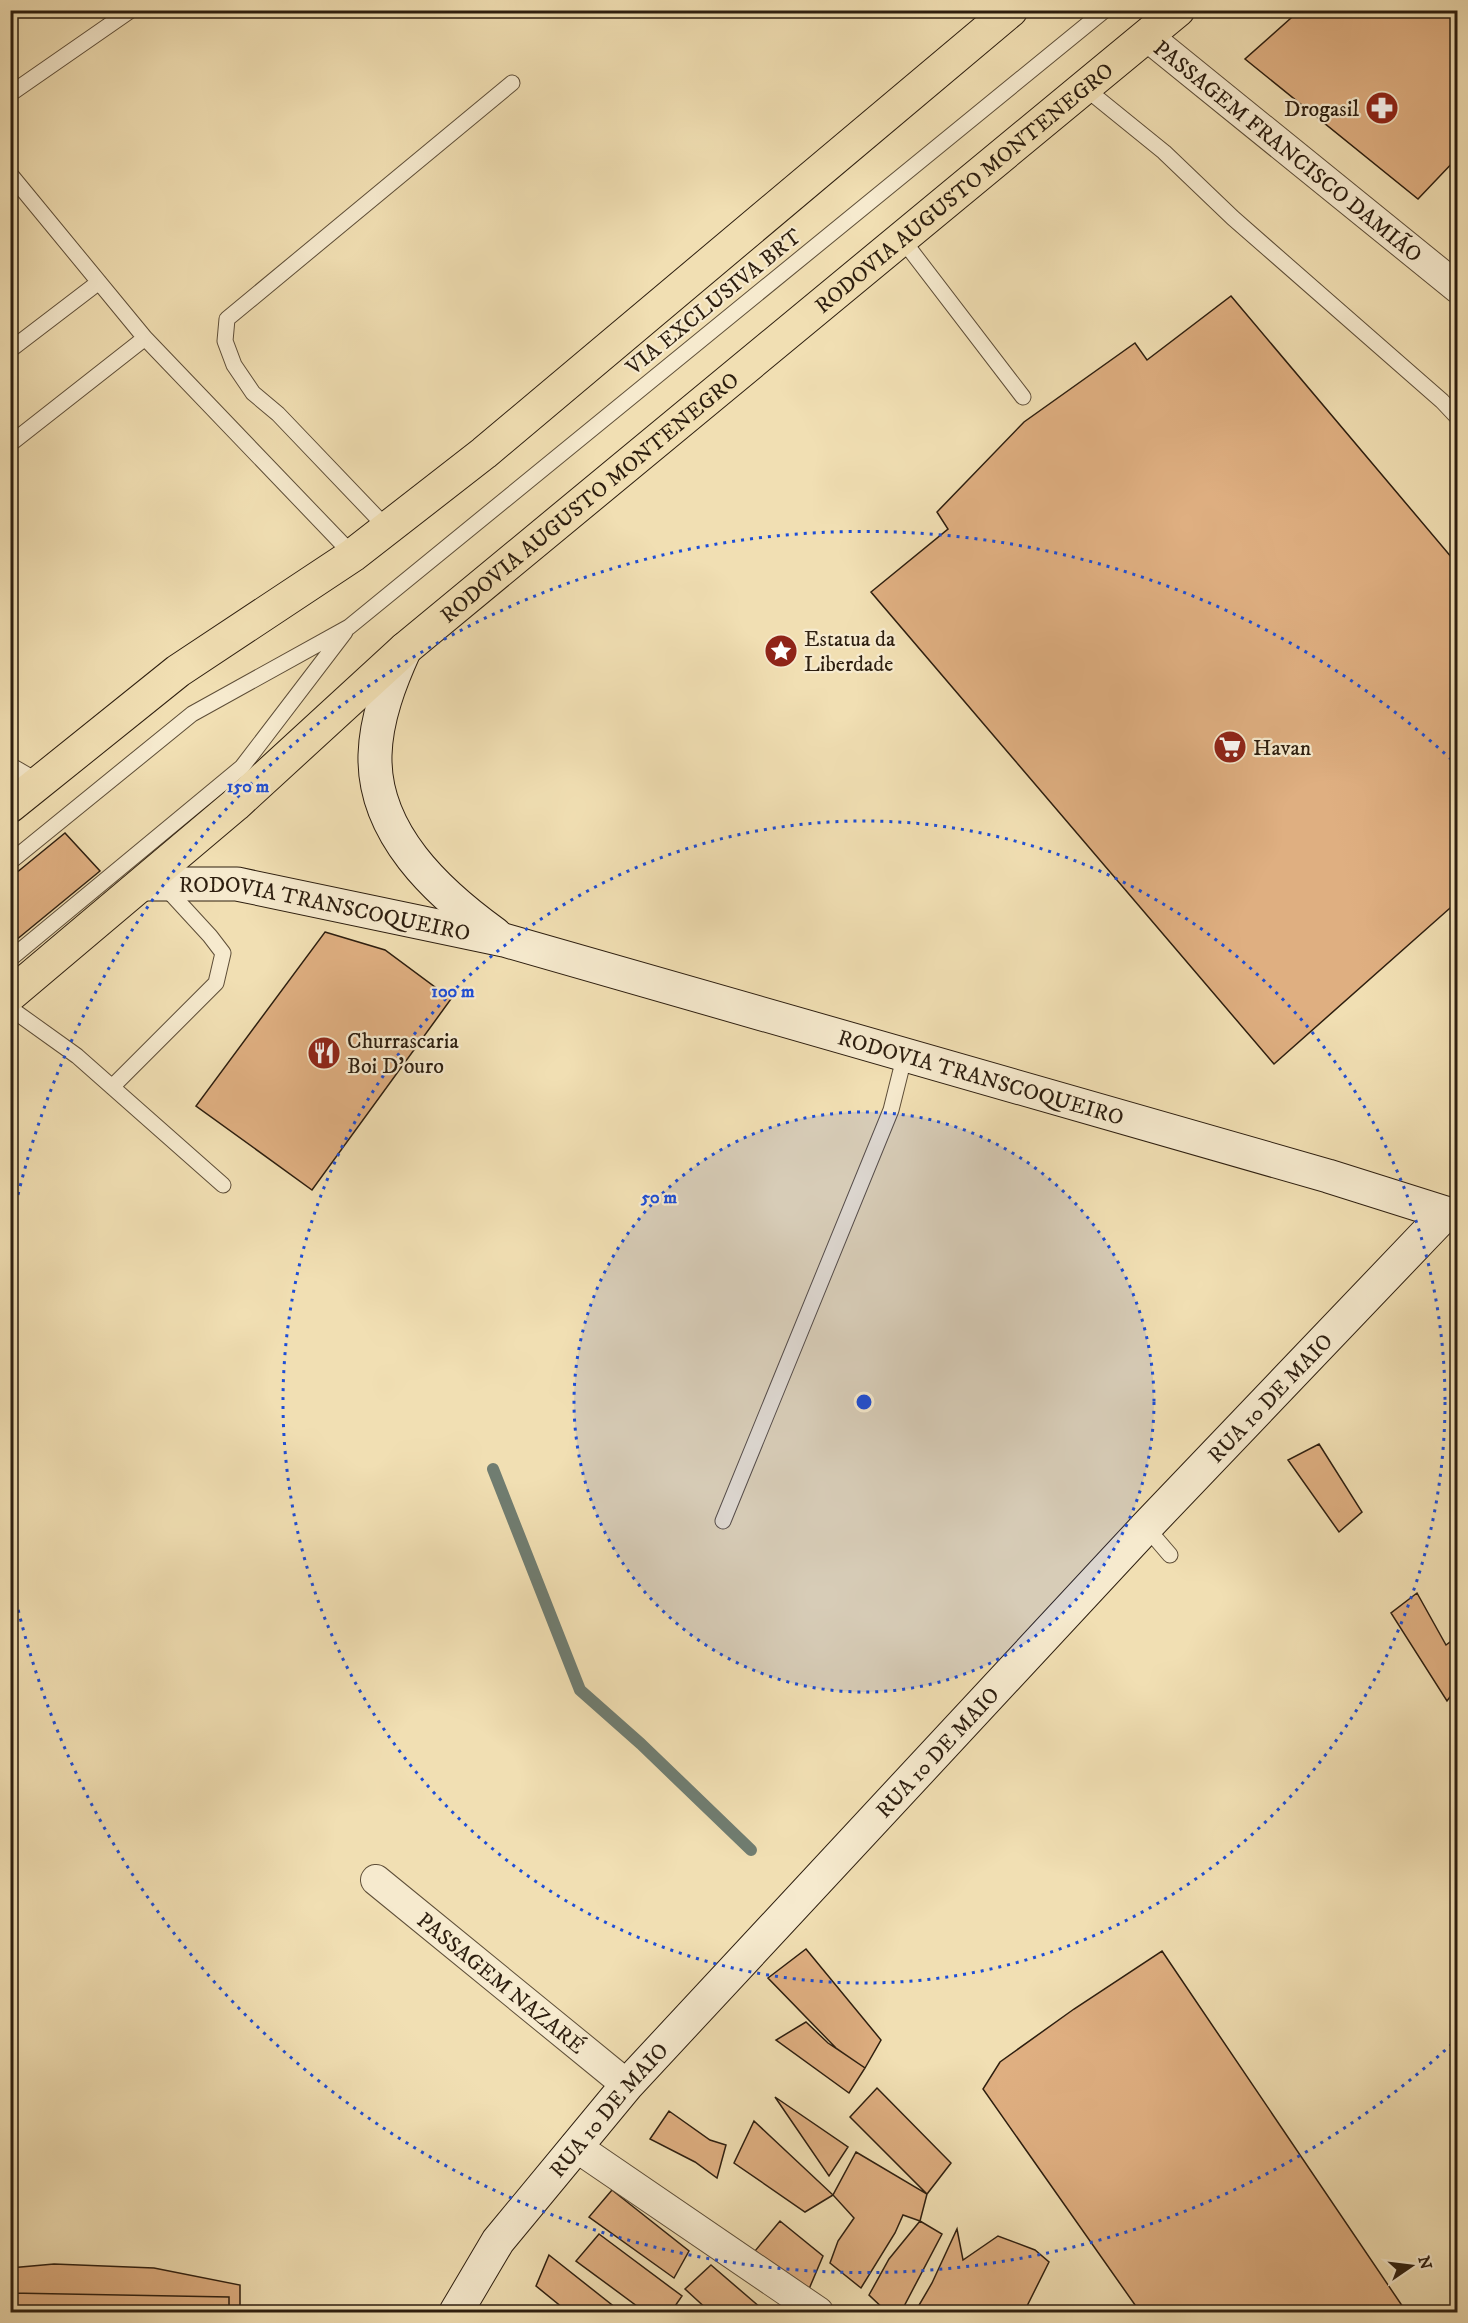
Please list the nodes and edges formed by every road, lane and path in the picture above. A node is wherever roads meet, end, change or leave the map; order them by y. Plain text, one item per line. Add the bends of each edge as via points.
1 (131, 10) edge
2 (1011, 10) edge
3 (1105, 10) edge
4 (1178, 10) edge
5 (1147, 36) junction
6 (512, 83) dead end
7 (1085, 88) junction
8 (10, 94) edge
9 (10, 174) edge
10 (902, 239) junction
11 (99, 282) junction
12 (1458, 288) edge
13 (146, 338) junction
14 (10, 350) edge
15 (1023, 397) dead end
16 (1458, 418) edge
17 (10, 444) edge
18 (387, 528) junction
19 (353, 555) junction
20 (349, 627) junction
21 (405, 649) junction
22 (10, 765) edge
23 (41, 783) junction
24 (10, 806) edge
25 (10, 862) edge
26 (153, 884) junction
27 (504, 940) junction
28 (10, 959) edge
29 (10, 995) edge
30 (10, 1008) edge
31 (904, 1054) junction
32 (112, 1087) junction
33 (224, 1185) dead end
34 (1451, 1215) edge
35 (723, 1521) dead end
36 (1146, 1527) junction
37 (1170, 1555) dead end
38 (376, 1880) dead end
39 (627, 2085) junction
40 (575, 2146) junction
41 (456, 2313) edge
42 (818, 2313) edge

1 - 8 lane
2 - 18 main road via 484,453
3 - 20 lane, VIA EXCLUSIVA BRT
4 - 5 main road, RODOVIA AUGUSTO MONTENEGRO
5 - 7 main road, RODOVIA AUGUSTO MONTENEGRO
5 - 12 street, PASSAGEM FRANCISCO DAMIÃO
6 - 18 lane via 227,319 225,341 234,365 253,393
7 - 10 main road, RODOVIA AUGUSTO MONTENEGRO
7 - 16 lane via 1164,152
9 - 11 lane
10 - 15 lane
10 - 21 main road, RODOVIA AUGUSTO MONTENEGRO
11 - 13 lane
11 - 14 lane
13 - 17 lane
13 - 19 lane
18 - 19 main road
19 - 23 main road via 178,671
20 - 25 lane, VIA EXCLUSIVA BRT via 192,714
20 - 28 lane, VIA EXCLUSIVA BRT via 242,767
21 - 26 main road, RODOVIA AUGUSTO MONTENEGRO
21 - 27 main road, RODOVIA TRANSCOQUEIRO via 392,678 378,732 378,789 392,830 413,858 470,915
22 - 23 lane
23 - 24 main road
26 - 27 main road, RODOVIA TRANSCOQUEIRO via 237,884
26 - 29 main road, RODOVIA AUGUSTO MONTENEGRO
26 - 32 lane via 223,953 216,983
27 - 31 main road, RODOVIA TRANSCOQUEIRO
30 - 32 lane via 77,1056
31 - 34 main road, RODOVIA TRANSCOQUEIRO
31 - 35 lane via 891,1110
32 - 33 lane
34 - 36 main road, RUA 10 DE MAIO
36 - 37 lane
36 - 39 main road, RUA 10 DE MAIO
38 - 39 street, PASSAGEM NAZARÉ
39 - 40 main road, RUA 10 DE MAIO
40 - 41 main road, RUA 10 DE MAIO via 498,2241
40 - 42 street

